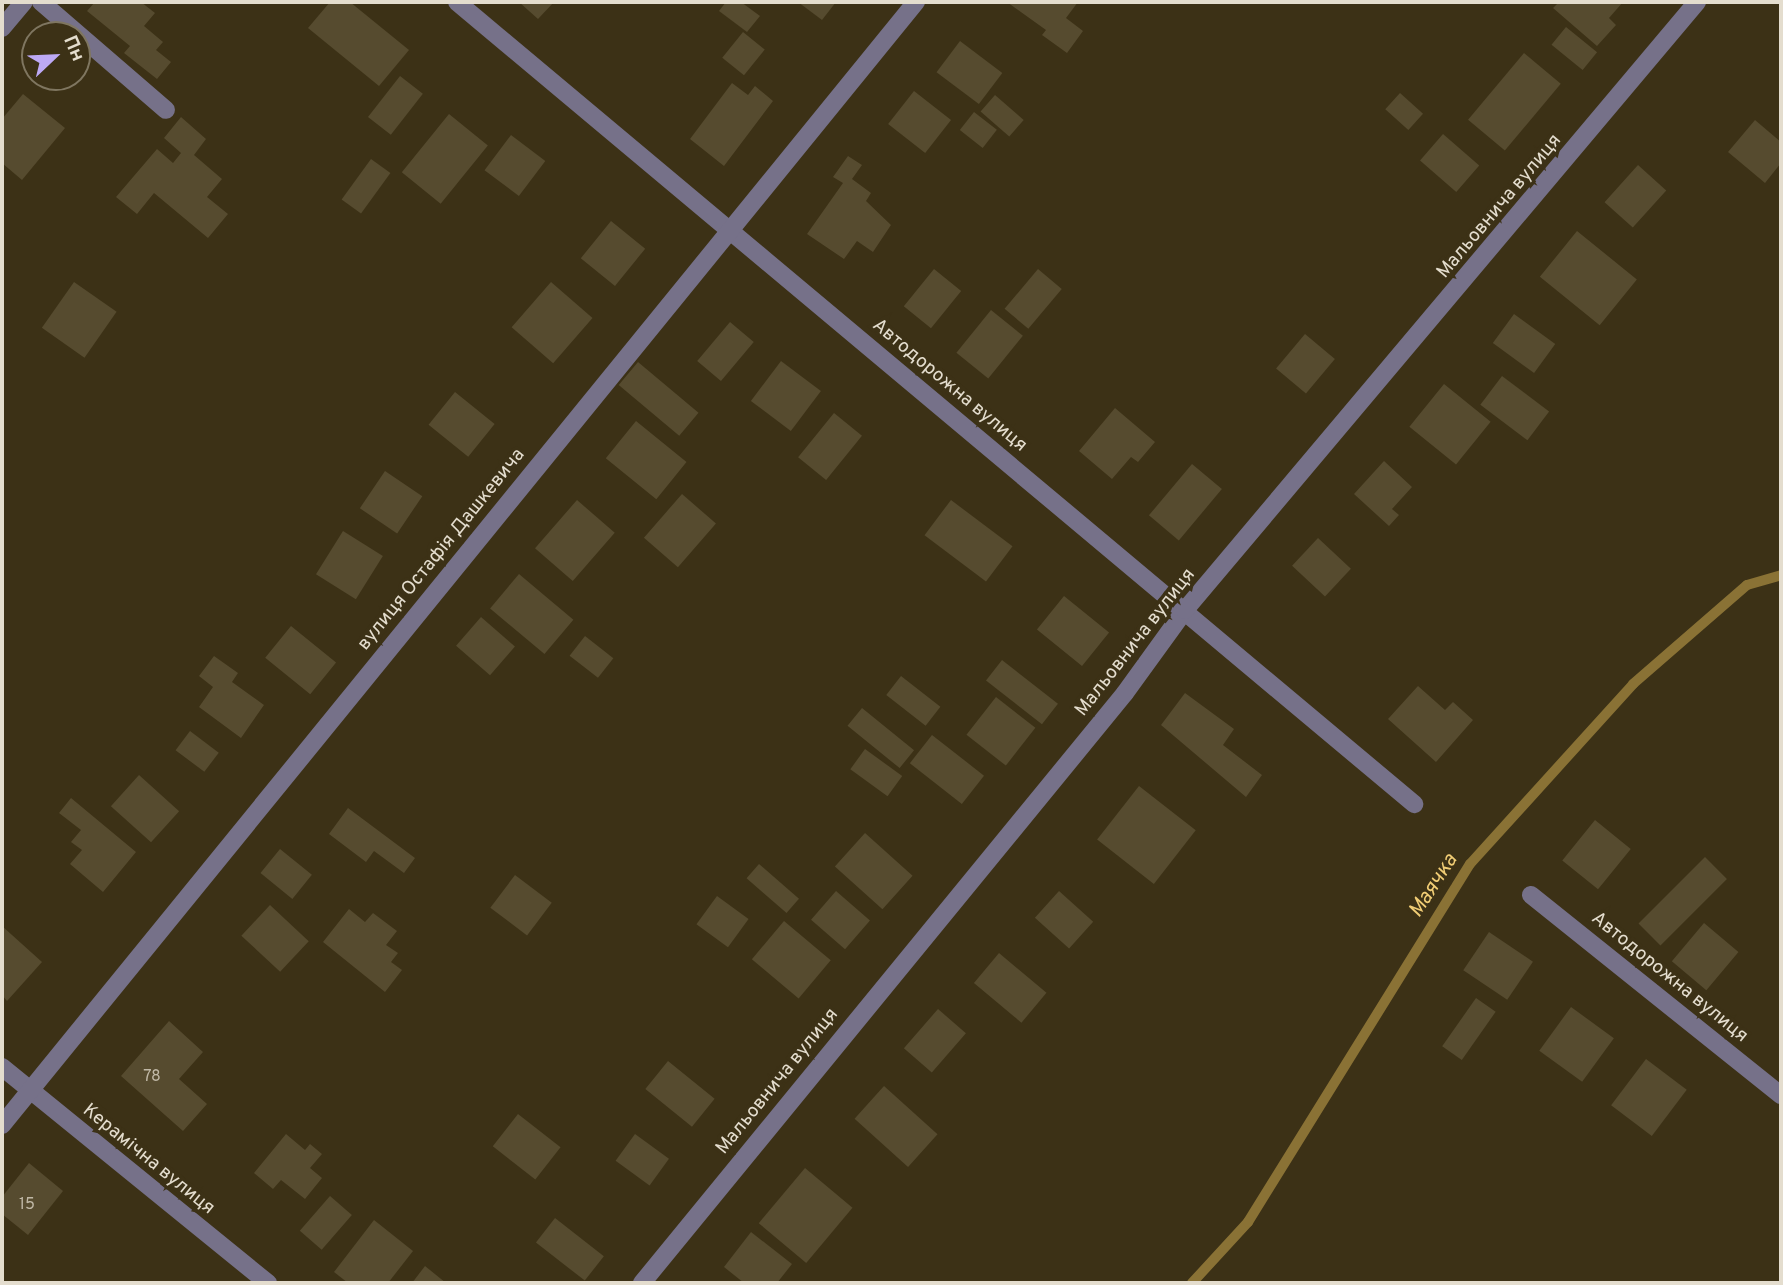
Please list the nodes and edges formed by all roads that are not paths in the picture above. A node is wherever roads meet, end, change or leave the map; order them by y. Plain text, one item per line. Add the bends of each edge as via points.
1 (24, 2) edge
2 (41, 2) edge
3 (457, 2) edge
4 (916, 2) edge
5 (1697, 2) edge
6 (2, 29) edge
7 (166, 110) dead end
8 (730, 228) junction
9 (1185, 610) junction
10 (1414, 804) dead end
11 (1531, 895) dead end
12 (2, 1067) edge
13 (32, 1092) junction
14 (1781, 1095) edge
15 (2, 1125) edge
16 (268, 1283) edge
17 (642, 1283) edge

1 - 6 street
2 - 7 street
3 - 8 street, Автодорожна вулиця
4 - 8 street, вулиця Остафія Дашкевича
5 - 9 street, Мальовнича вулиця
8 - 9 street, Автодорожна вулиця
8 - 13 street, вулиця Остафія Дашкевича
9 - 10 street, Автодорожна вулиця
9 - 17 street, Мальовнича вулиця via 1125,693
11 - 14 street, Автодорожна вулиця
12 - 13 street, Керамічна вулиця
13 - 15 street, вулиця Остафія Дашкевича
13 - 16 street, Керамічна вулиця

